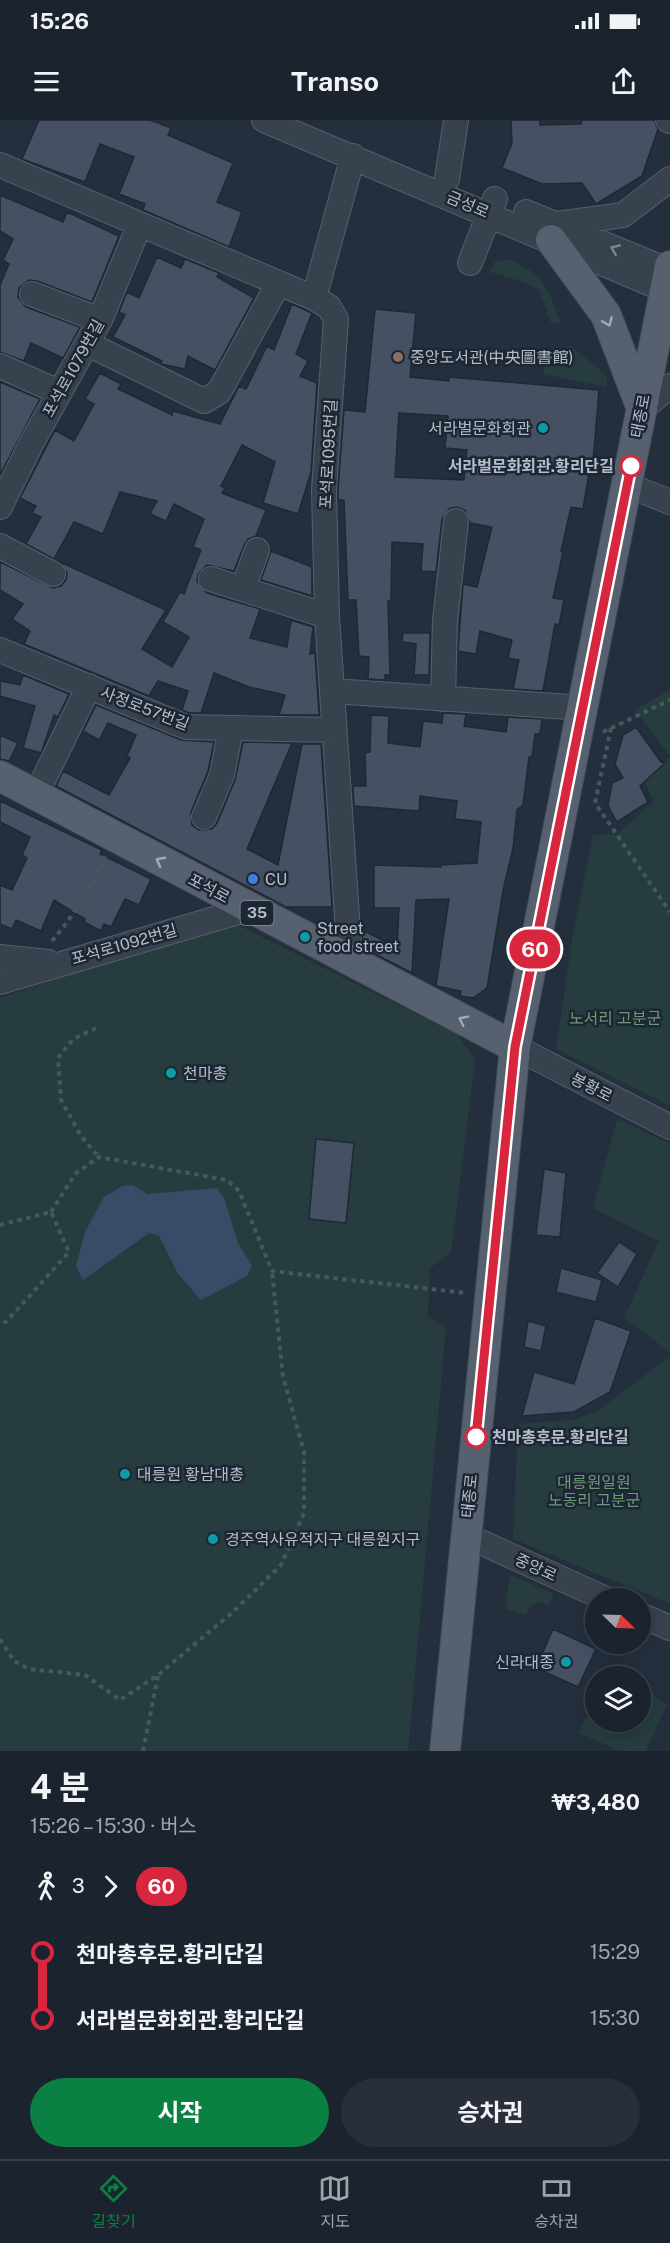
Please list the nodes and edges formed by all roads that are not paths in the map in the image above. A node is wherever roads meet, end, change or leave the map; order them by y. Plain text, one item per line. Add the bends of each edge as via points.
1 (264, 120) edge
2 (305, 120) edge
3 (456, 120) edge
4 (353, 156) junction
5 (0, 165) edge
6 (670, 178) edge
7 (447, 179) junction
8 (492, 206) junction
9 (139, 226) junction
10 (553, 232) junction
11 (470, 263) dead end
12 (669, 278) edge
13 (278, 284) junction
14 (32, 294) dead end
15 (314, 298) junction
16 (100, 320) junction
17 (88, 344) junction
18 (0, 366) edge
19 (670, 386) edge
20 (59, 392) junction
21 (642, 409) junction
22 (627, 485) junction
23 (670, 502) edge
24 (0, 507) edge
25 (456, 521) dead end
26 (0, 546) edge
27 (257, 550) dead end
28 (53, 574) dead end
29 (211, 579) dead end
30 (243, 590) junction
31 (327, 616) junction
32 (0, 650) edge
33 (88, 686) junction
34 (332, 691) junction
35 (443, 699) junction
36 (584, 708) junction
37 (231, 728) junction
38 (333, 730) junction
39 (0, 776) edge
40 (36, 795) junction
41 (204, 817) dead end
42 (248, 909) junction
43 (0, 957) edge
44 (46, 962) junction
45 (350, 962) junction
46 (0, 982) edge
47 (515, 1047) junction
48 (670, 1127) edge
49 (465, 1535) junction
50 (585, 1589) edge
51 (651, 1620) edge
52 (670, 1628) edge
53 (445, 1751) edge

1 - 4 street, 금성로
2 - 7 street, 금성로
3 - 7 street
4 - 8 street, 금성로
4 - 15 street
5 - 9 street, 포석로1095번길
6 - 10 street via 623,215
7 - 8 street, 금성로
8 - 10 street, 금성로
8 - 11 street
9 - 13 street, 포석로1095번길
9 - 16 street, 포석로1079번길
10 - 12 street, 금성로
10 -> 21 main road via 606,315
12 - 21 main road, 태종로
13 - 15 street, 포석로1095번길
13 - 17 street via 219,392 204,401
14 - 16 street
15 - 31 street, 포석로1095번길 via 329,307 336,319 324,490
16 - 17 street, 포석로1079번길
17 - 20 street, 포석로1079번길
18 - 20 street
19 - 21 street
20 - 24 street, 포석로1079번길
21 - 22 main road, 태종로
22 - 23 street
22 - 36 main road, 태종로
25 - 35 street via 445,621
26 - 28 street
27 - 30 street
29 - 30 street
30 - 31 street
31 - 34 street, 포석로1095번길
32 - 33 street, 사정로57번길
33 - 37 street, 사정로57번길 via 186,727
33 - 40 street
34 - 35 street
34 - 38 street, 포석로1095번길
35 - 36 street
36 - 47 main road, 태종로
37 - 38 street, 사정로57번길
37 - 41 street via 222,775
38 - 45 street, 포석로1095번길
39 - 40 main road, 포석로 / 35
42 -> 40 main road, 포석로 / 35
42 - 44 street, 포석로1092번길
42 - 45 main road, 포석로 / 35
43 - 44 street
44 - 46 street, 포석로1092번길
47 -> 45 main road, 포석로 / 35
47 - 48 street, 봉황로
47 - 49 main road, 태종로
49 - 50 street, 중앙로
49 - 53 main road, 태종로
51 - 52 street

